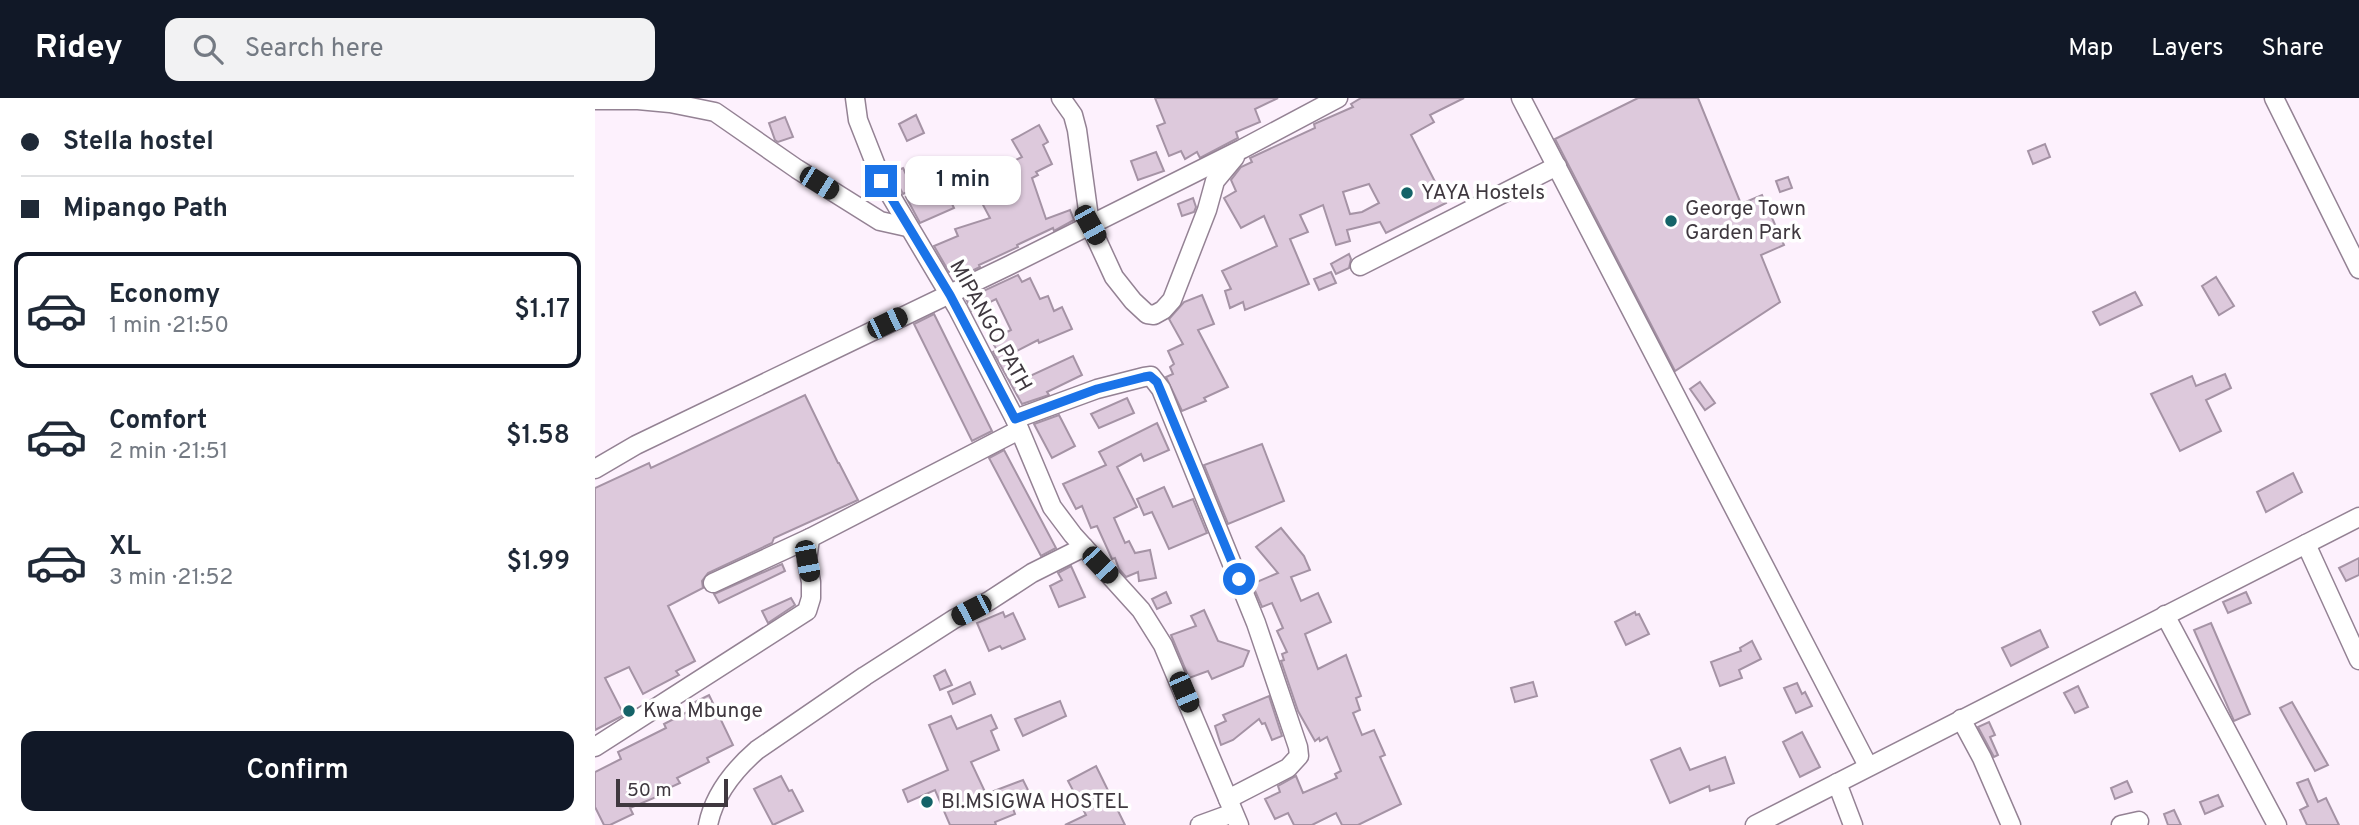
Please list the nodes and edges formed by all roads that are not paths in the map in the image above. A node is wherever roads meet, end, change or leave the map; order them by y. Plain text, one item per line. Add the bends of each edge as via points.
1 (855, 98) edge
2 (1062, 98) edge
3 (1338, 98) edge
4 (1521, 98) edge
5 (2274, 98) edge
6 (595, 100) edge
7 (1242, 149) junction
8 (1557, 166) junction
9 (1090, 225) junction
10 (907, 227) junction
11 (1360, 265) dead end
12 (2359, 269) edge
13 (950, 295) junction
14 (1017, 425) junction
15 (595, 469) edge
16 (2359, 517) edge
17 (810, 538) junction
18 (2306, 544) junction
19 (1084, 547) junction
20 (713, 583) dead end
21 (2165, 615) junction
22 (2359, 660) edge
23 (1961, 719) junction
24 (595, 747) edge
25 (1868, 766) junction
26 (1837, 783) junction
27 (1233, 812) edge
28 (1777, 820) edge
29 (2139, 821) dead end
30 (708, 825) edge
31 (1200, 825) edge
32 (1755, 825) edge
33 (1853, 825) edge
34 (2011, 825) edge
35 (2121, 825) edge
36 (2277, 825) edge

1 - 10 street, MIPANGO PATH via 858,120 881,181
2 - 9 street via 1077,130
3 - 7 street
4 - 8 street
5 - 12 street
6 - 10 street via 670,103 715,112 880,221
7 - 9 street
7 - 9 street via 1215,181 1172,300 1154,315 1133,301 1114,276
8 - 11 street
8 - 25 street
9 - 13 street
10 - 13 street, MIPANGO PATH
13 - 14 street, MIPANGO PATH
13 - 15 street via 636,445
14 - 17 street
14 - 19 street, MIPANGO PATH via 1052,507
14 - 27 street via 1097,389 1144,377 1150,376 1161,389 1256,623 1298,747 1299,756 1288,768
16 - 18 street
17 - 20 street
17 - 24 street via 807,611
18 - 21 street
18 - 22 street
19 - 27 street, MIPANGO PATH via 1157,634
19 - 30 street via 954,619 757,750 725,783
21 - 23 street
21 - 36 street
23 - 25 street
23 - 34 street
25 - 26 street
26 - 28 street
26 - 33 street
27 - 31 street
28 - 32 street
29 - 35 street

